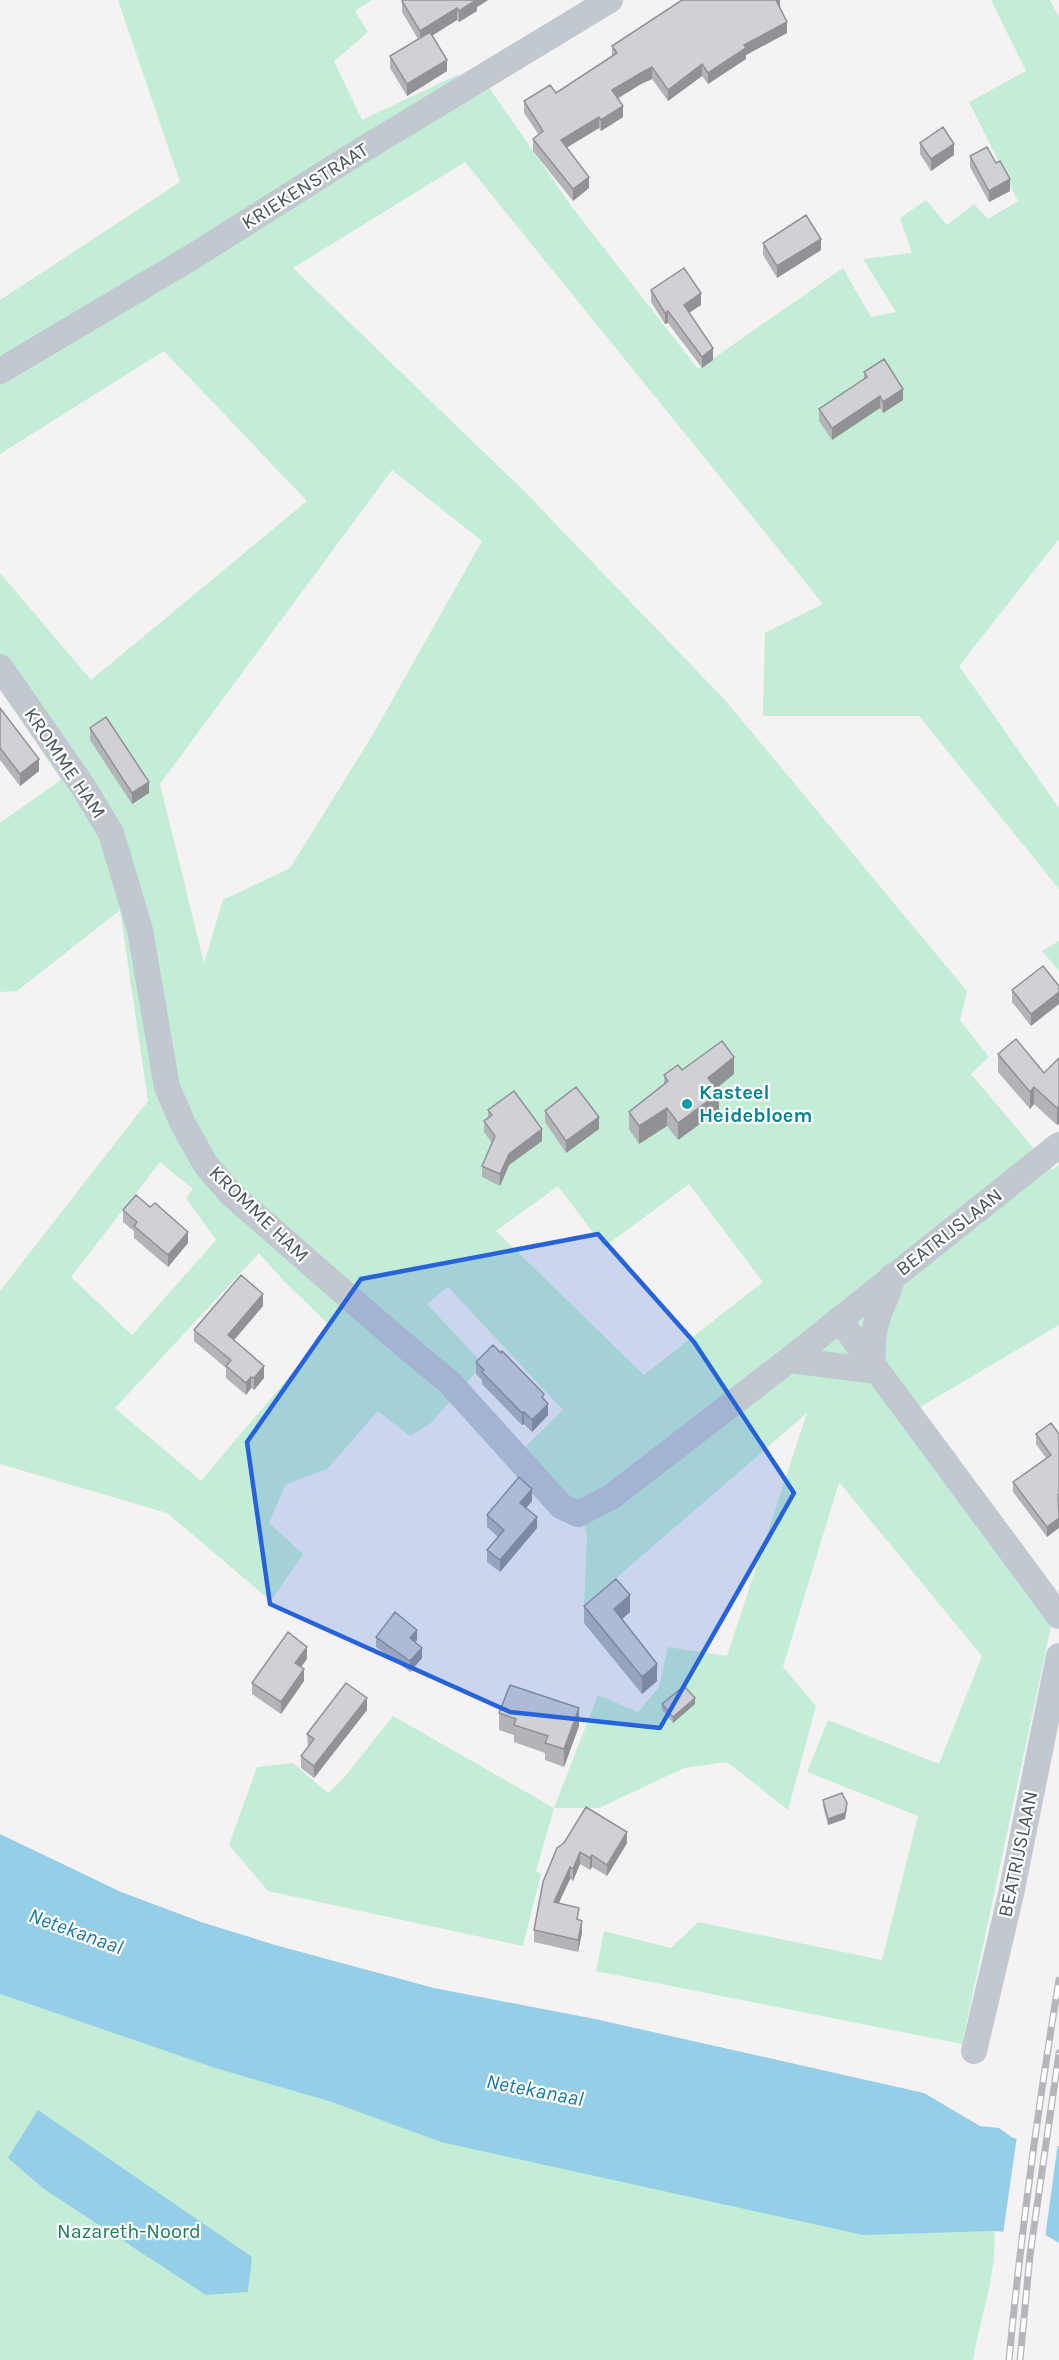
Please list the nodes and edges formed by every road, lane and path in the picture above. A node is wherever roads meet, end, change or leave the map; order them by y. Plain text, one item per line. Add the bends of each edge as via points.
1 (610, 0) edge
2 (0, 371) edge
3 (0, 667) edge
4 (1059, 1145) edge
5 (892, 1276) junction
6 (839, 1319) junction
7 (789, 1360) junction
8 (875, 1368) junction
9 (578, 1514) joint
10 (1059, 1616) edge
11 (1059, 1656) edge
12 (974, 2051) dead end

1 - 2 street, KRIEKENSTRAAT
3 - 9 street, KROMME HAM via 82,784 111,833 140,930 167,1087 206,1165 240,1202 450,1383 552,1496
4 - 5 street, BEATRIJSLAAN
5 - 6 street, BEATRIJSLAAN
5 - 8 street via 875,1325
6 - 7 street, BEATRIJSLAAN
6 - 8 street
7 - 8 street
7 - 9 street, BEATRIJSLAAN via 611,1497
8 - 10 street
11 - 12 street, BEATRIJSLAAN via 1011,1894

